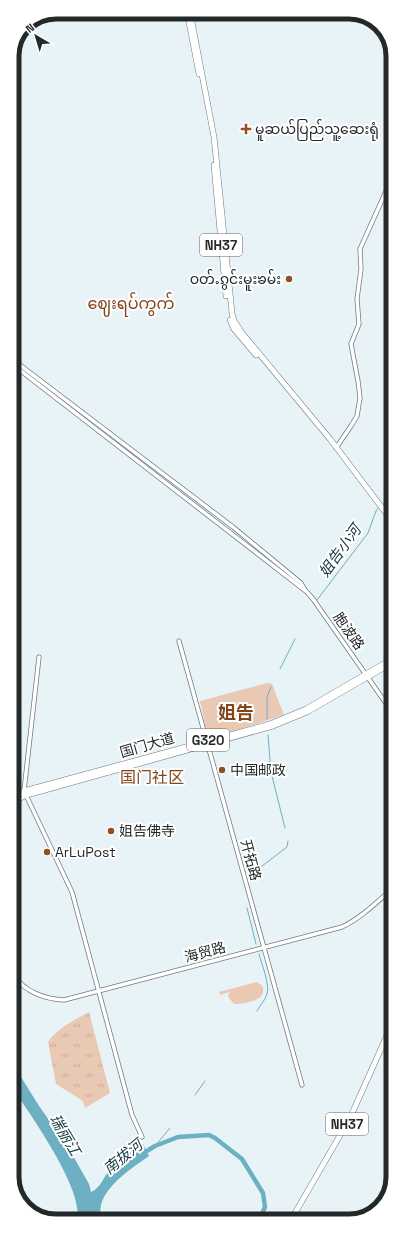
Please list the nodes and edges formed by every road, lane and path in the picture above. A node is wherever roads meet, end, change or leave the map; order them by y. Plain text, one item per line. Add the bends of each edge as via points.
1 (188, 19) edge
2 (191, 19) edge
3 (386, 191) edge
4 (19, 364) edge
5 (19, 369) edge
6 (332, 443) junction
7 (336, 448) junction
8 (158, 470) junction
9 (155, 474) junction
10 (182, 489) junction
11 (179, 493) junction
12 (386, 514) edge
13 (307, 592) junction
14 (179, 641) dead end
15 (39, 656) dead end
16 (386, 663) edge
17 (386, 666) edge
18 (367, 676) junction
19 (386, 703) edge
20 (208, 742) junction
21 (25, 793) junction
22 (19, 796) edge
23 (19, 798) edge
24 (386, 894) edge
25 (264, 947) junction
26 (19, 982) edge
27 (99, 991) junction
28 (386, 1038) edge
29 (302, 1085) dead end
30 (142, 1137) dead end
31 (294, 1214) edge

1 - 6 highway, NH37 via 211,137 225,292 231,322 239,335
2 - 6 highway, NH37 via 214,137 234,321
3 - 7 street via 360,249 361,269 357,299 359,324 351,344 360,398 357,416
4 - 8 street
5 - 9 street
6 - 7 highway, NH37
7 - 12 highway, NH37
8 - 9 street
8 - 10 street
9 - 11 street
10 - 11 street
10 - 13 street via 272,558 301,583
11 - 13 street
13 - 18 street, 胞波路
14 - 20 street, 开拓路
15 - 21 street
16 - 18 highway, 国门大道 / G320
17 - 18 highway, 国门大道 / G320
18 - 19 street, 胞波路
18 - 20 highway, 国门大道 / G320 via 287,717
20 - 21 highway, 国门大道 / G320
20 - 25 street, 开拓路
21 - 22 highway, 国门大道 / G320
21 - 23 highway, 国门大道 / G320
21 - 27 street via 72,892
24 - 25 street, 海贸路 via 350,924
25 - 27 street, 海贸路
25 - 29 street, 开拓路
26 - 27 street, 海贸路 via 41,996 52,999 64,1000
27 - 30 street via 132,1115
28 - 31 highway, NH37 via 350,1118

